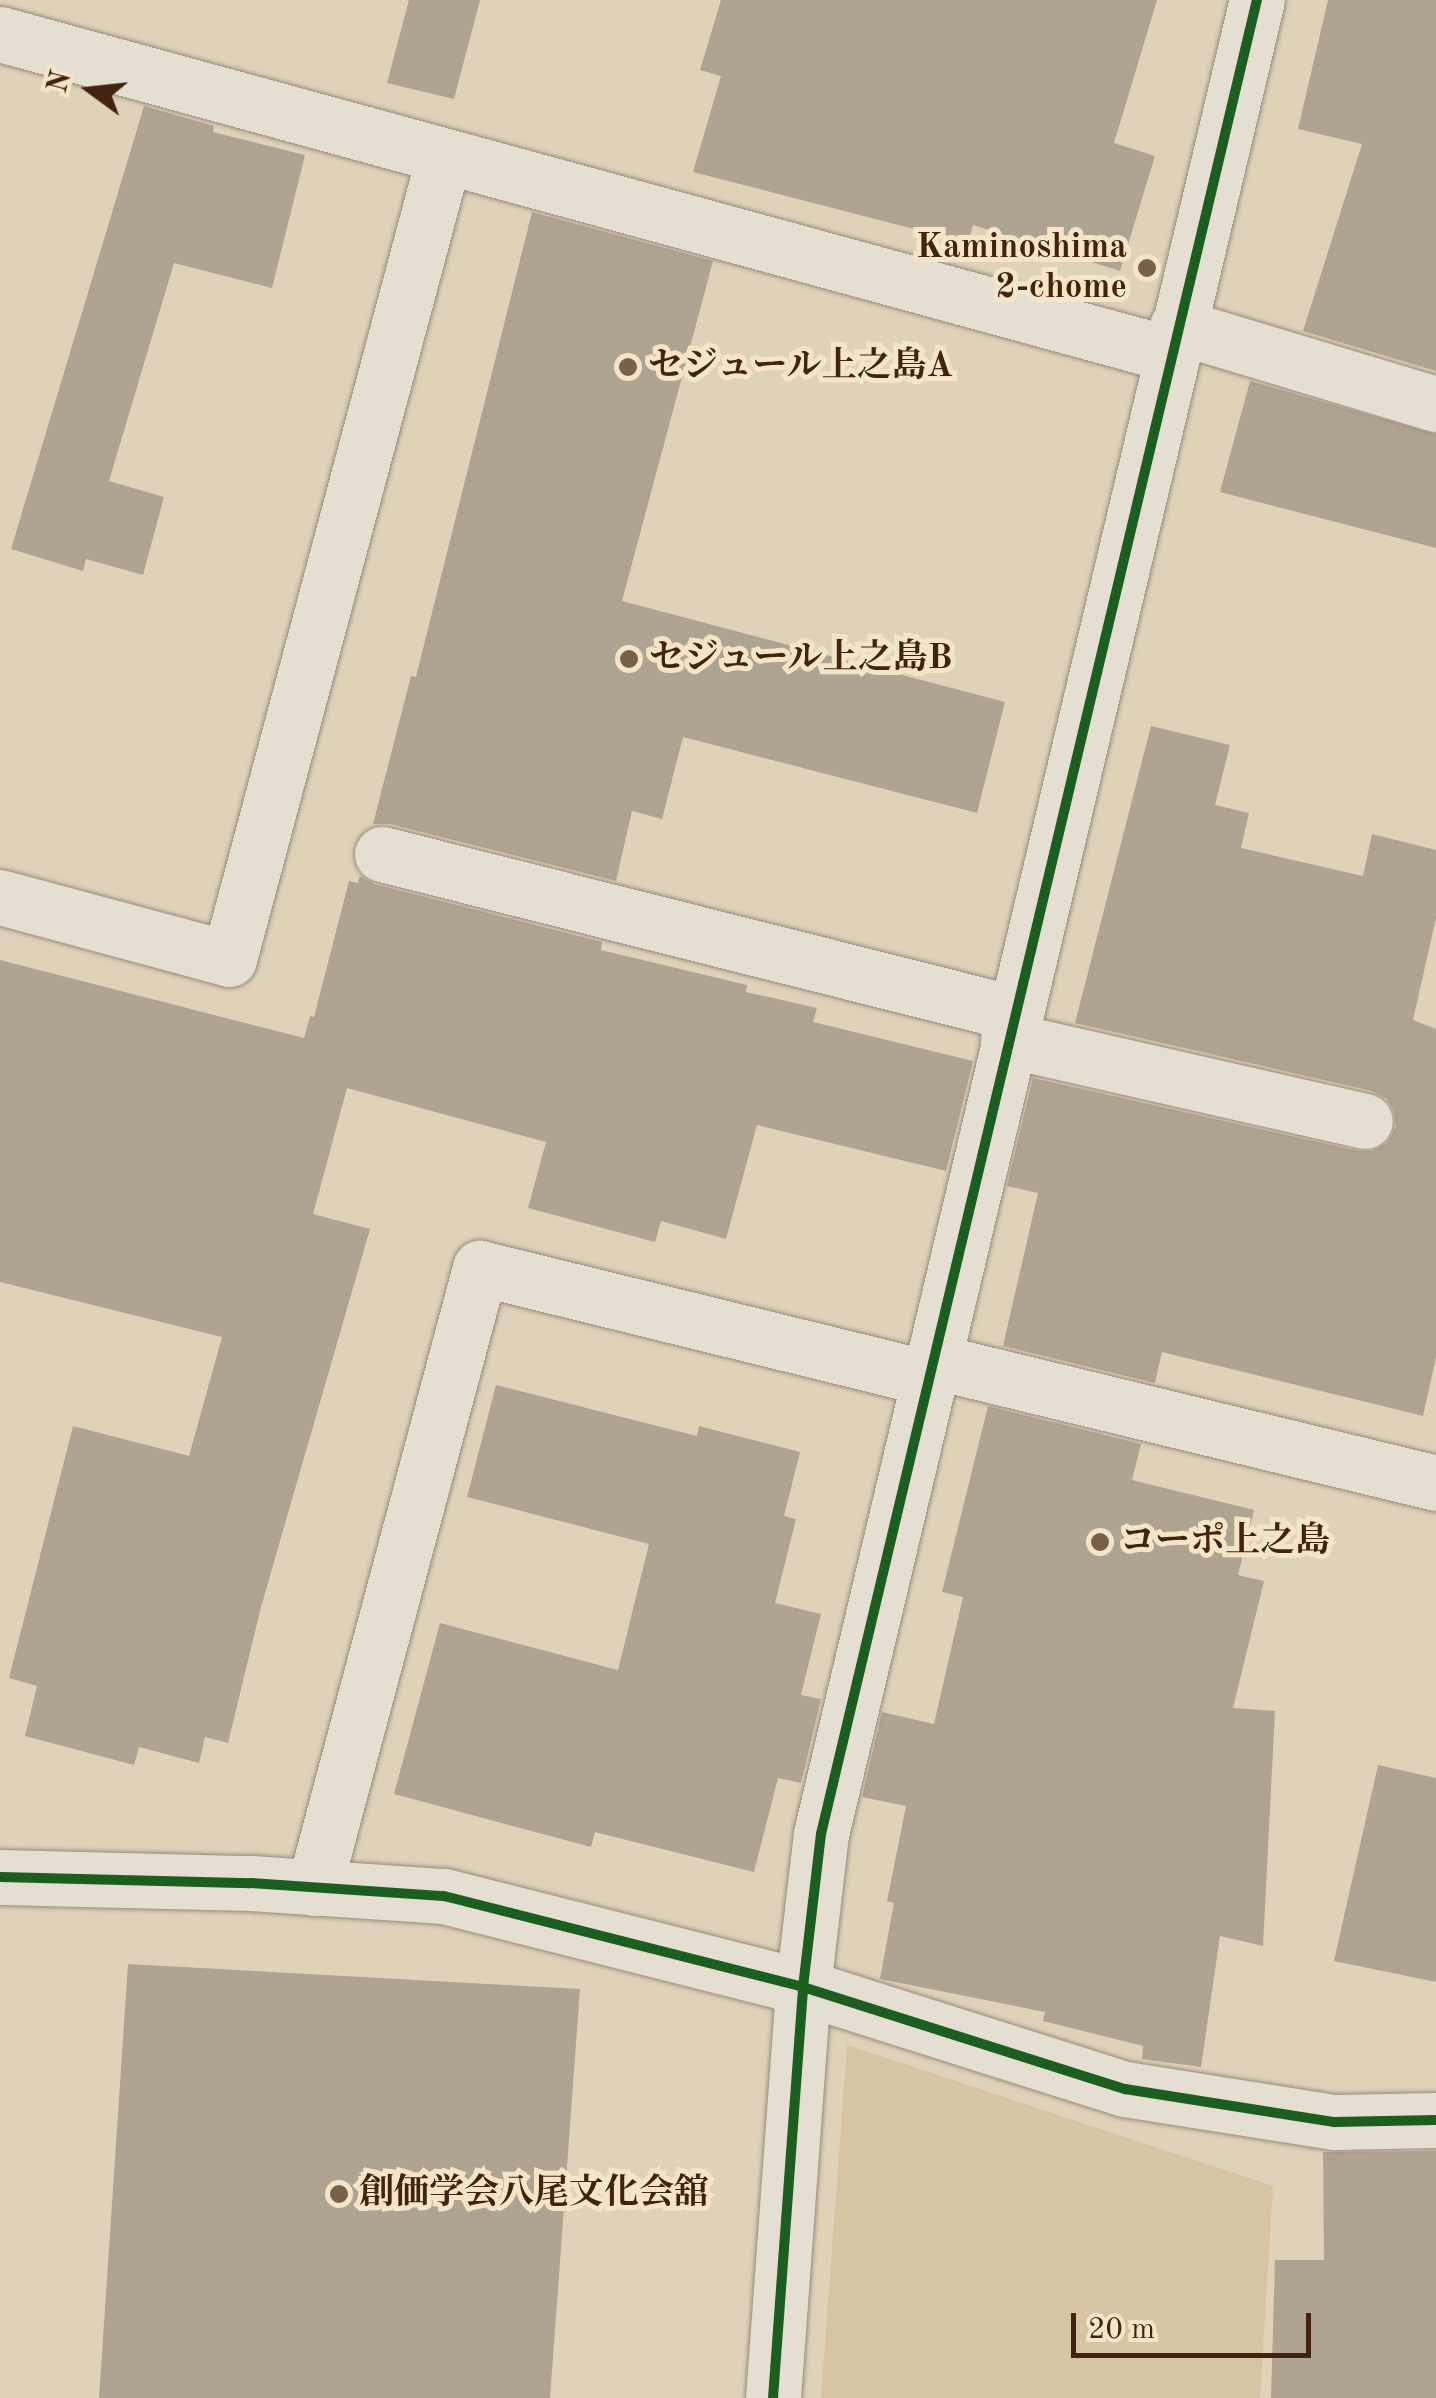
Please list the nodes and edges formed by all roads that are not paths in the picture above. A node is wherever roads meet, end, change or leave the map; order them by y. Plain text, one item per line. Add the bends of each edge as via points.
1 (1257, 0) edge
2 (0, 34) edge
3 (444, 156) junction
4 (1173, 340) junction
5 (1436, 404) edge
6 (382, 854) dead end
7 (0, 898) edge
8 (1011, 1027) junction
9 (1366, 1121) dead end
10 (930, 1370) junction
11 (1436, 1484) edge
12 (0, 1878) edge
13 (314, 1888) junction
14 (804, 1987) junction
15 (1436, 2120) edge
16 (773, 2398) edge

1 - 4 street
2 - 3 street
3 - 4 street
3 - 7 street via 229,959
4 - 5 street
4 - 8 street
6 - 8 street
8 - 9 street
8 - 10 street
10 - 11 street
10 - 13 street via 480,1268
10 - 14 street via 821,1834
12 - 13 street
13 - 14 street via 444,1896
14 - 15 street via 1126,2089 1334,2122
14 - 16 street

